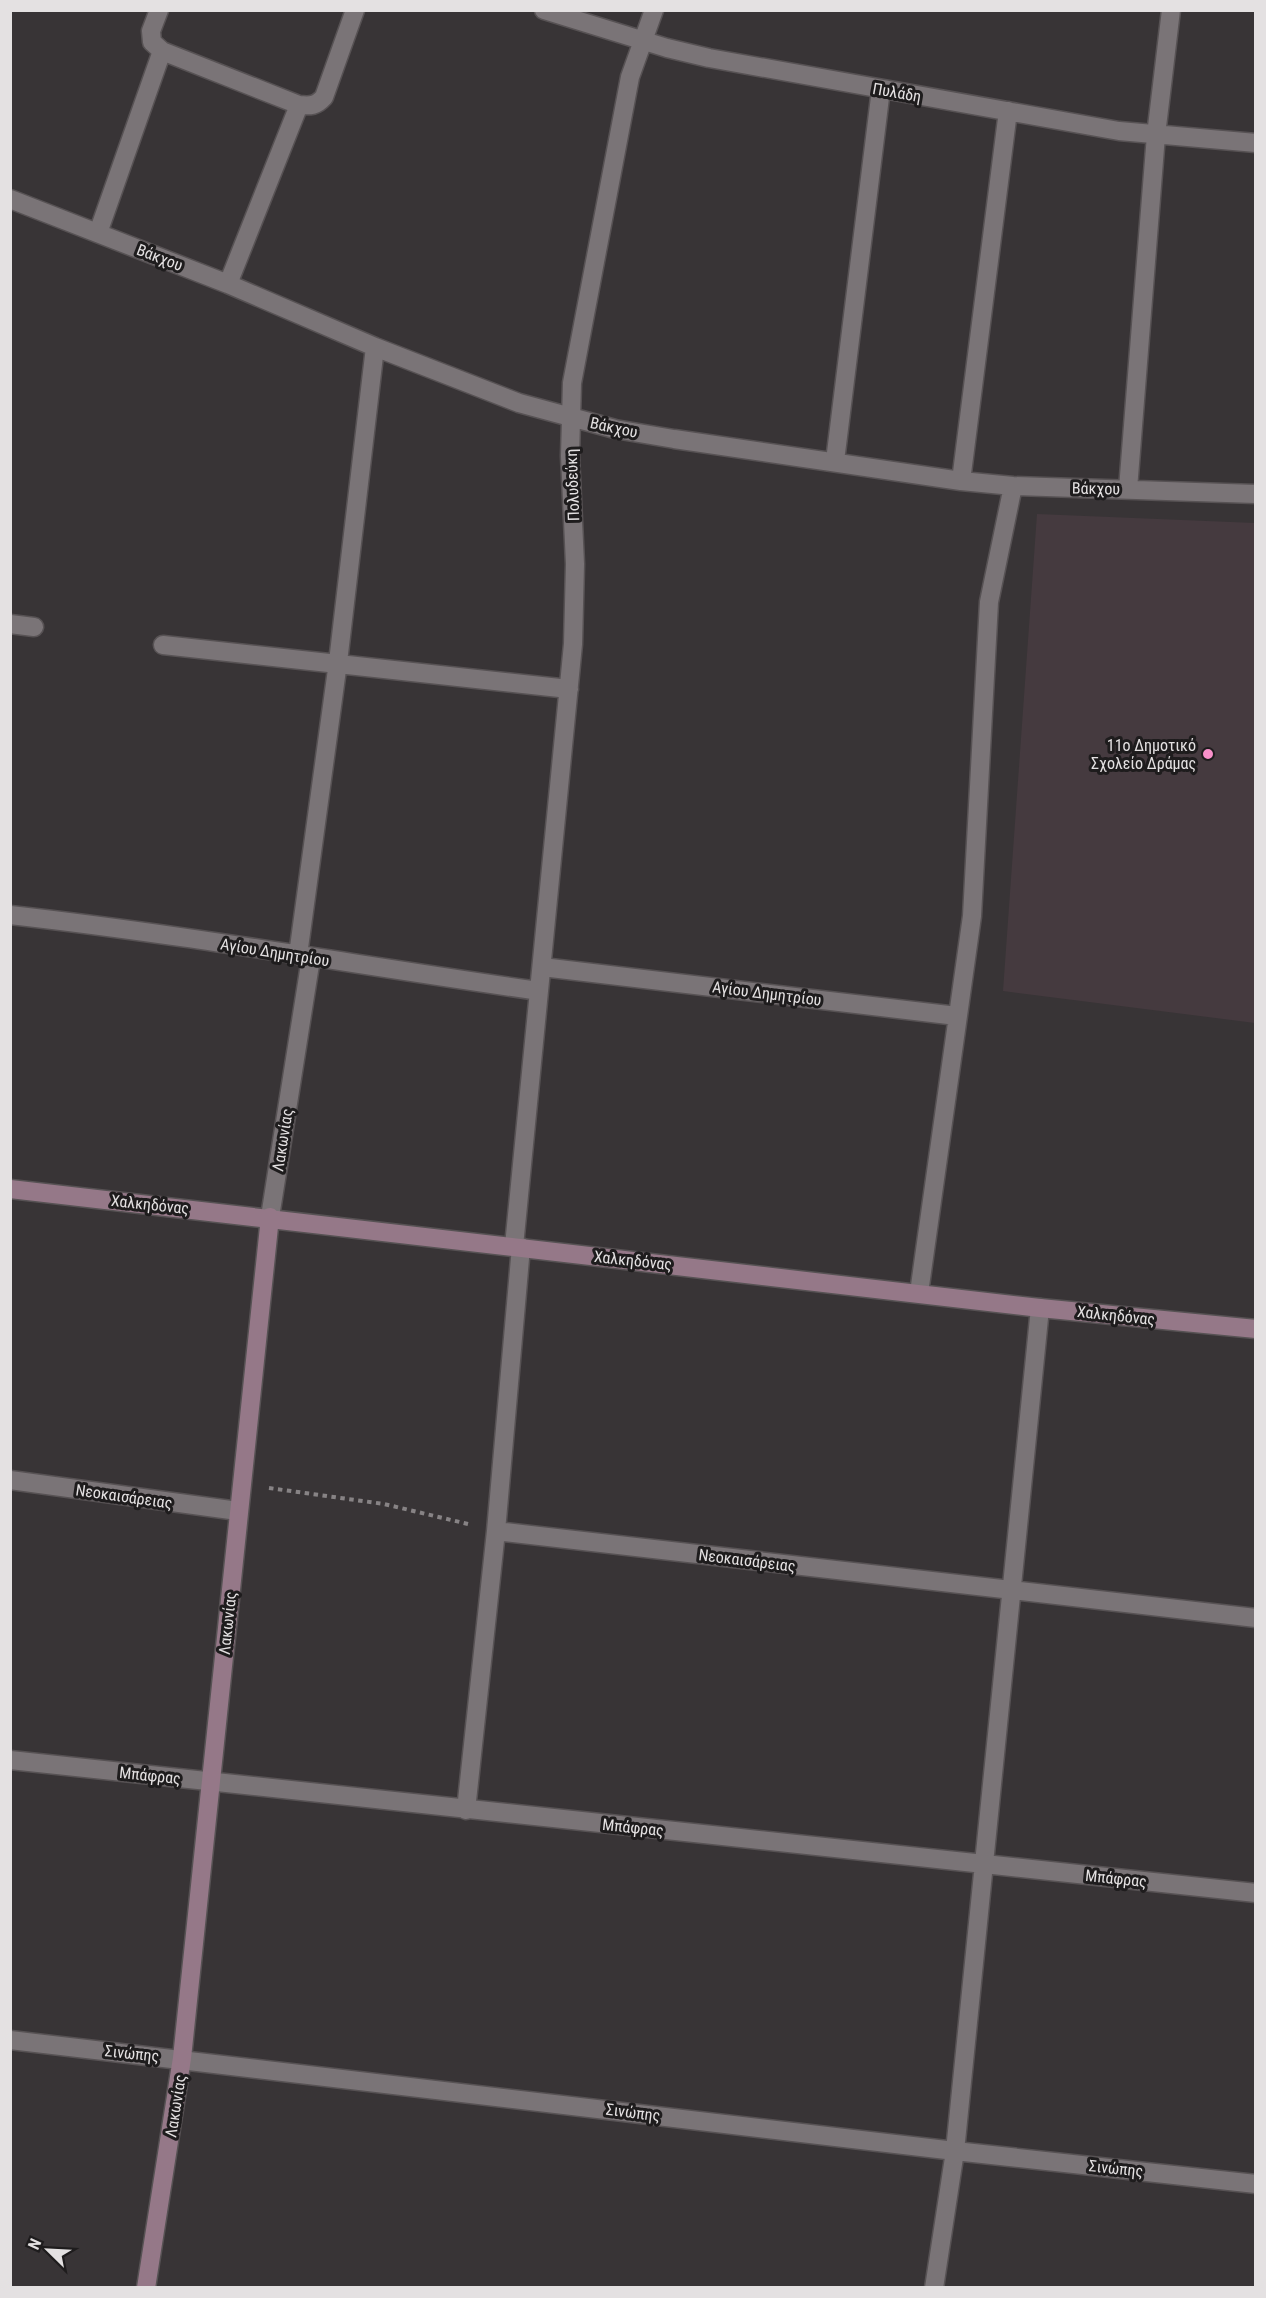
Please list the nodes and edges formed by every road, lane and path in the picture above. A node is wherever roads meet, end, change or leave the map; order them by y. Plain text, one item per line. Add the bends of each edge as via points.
1 (159, 10) edge
2 (356, 10) edge
3 (544, 10) edge
4 (654, 10) edge
5 (1171, 10) edge
6 (643, 40) junction
7 (162, 51) junction
8 (881, 89) junction
9 (299, 105) junction
10 (1008, 111) junction
11 (1156, 135) junction
12 (1256, 143) edge
13 (10, 199) edge
14 (98, 233) junction
15 (228, 284) junction
16 (375, 347) junction
17 (570, 417) junction
18 (835, 461) junction
19 (962, 481) junction
20 (1013, 486) junction
21 (1128, 489) junction
22 (1256, 494) edge
23 (10, 624) edge
24 (34, 627) dead end
25 (163, 645) dead end
26 (338, 662) junction
27 (569, 688) junction
28 (10, 915) edge
29 (304, 957) junction
30 (542, 967) junction
31 (539, 991) junction
32 (957, 1016) junction
33 (10, 1188) edge
34 (270, 1217) junction
35 (517, 1247) junction
36 (919, 1293) junction
37 (1040, 1308) junction
38 (1256, 1329) edge
39 (10, 1480) edge
40 (241, 1484) junction
41 (238, 1511) junction
42 (496, 1531) junction
43 (1010, 1590) junction
44 (1256, 1618) edge
45 (10, 1760) edge
46 (211, 1782) junction
47 (466, 1810) junction
48 (985, 1864) junction
49 (1256, 1893) edge
50 (10, 2040) edge
51 (182, 2058) junction
52 (955, 2151) junction
53 (1256, 2184) edge
54 (146, 2288) edge
55 (934, 2288) edge

1 - 7 street via 151,32 152,42
2 - 9 street via 324,98 312,106
3 - 6 street, Πυλάδη
4 - 6 street, Πολυδεύκη
5 - 11 street
6 - 8 street, Πυλάδη via 709,58
6 - 17 street, Πολυδεύκη via 623,112 577,354
7 - 9 street
7 - 14 street
8 - 10 street, Πυλάδη
8 - 18 street
9 - 15 street
10 - 11 street, Πυλάδη
10 - 19 street
11 - 12 street, Πυλάδη
11 - 21 street
13 - 14 street, Βάκχου
14 - 15 street, Βάκχου
15 - 16 street, Βάκχου
16 - 17 street, Βάκχου via 519,403
16 - 26 street, Λακωνίας
17 - 18 street, Βάκχου via 674,440
17 - 27 street, Πολυδεύκη via 575,603
18 - 19 street, Βάκχου
19 - 20 street, Βάκχου
20 - 21 street, Βάκχου
20 - 32 street via 989,602 972,916
21 - 22 street, Βάκχου
23 - 24 street
25 - 26 street
26 - 27 street
26 - 29 street, Λακωνίας
27 - 30 street, Πολυδεύκη
28 - 29 street, Αγίου Δημητρίου via 167,934
29 - 31 street, Αγίου Δημητρίου
29 - 34 street, Λακωνίας
30 - 31 street, Πολυδεύκη
30 - 32 street, Αγίου Δημητρίου
31 - 35 street, Πολυδεύκη
32 - 36 street
33 - 34 street, Χαλκηδόνας
34 - 35 street, Χαλκηδόνας
34 - 40 street, Λακωνίας
35 - 36 street, Χαλκηδόνας
35 - 42 street, Πολυδεύκη
36 - 37 street, Χαλκηδόνας
37 - 38 street, Χαλκηδόνας
37 - 43 street
39 - 41 street, Νεοκαισάρειας
40 - 41 street, Λακωνίας
40 - 42 path via 384,1504
41 - 46 street, Λακωνίας
42 - 43 street, Νεοκαισάρειας
42 - 47 street, Πολυδεύκη
43 - 44 street, Νεοκαισάρειας
43 - 48 street
45 - 46 street, Μπάφρας
46 - 47 street, Μπάφρας
46 - 51 street, Λακωνίας
47 - 48 street, Μπάφρας
48 - 49 street, Μπάφρας
48 - 52 street
50 - 51 street, Σινώπης
51 - 52 street, Σινώπης
51 - 54 street, Λακωνίας
52 - 53 street, Σινώπης
52 - 55 street

